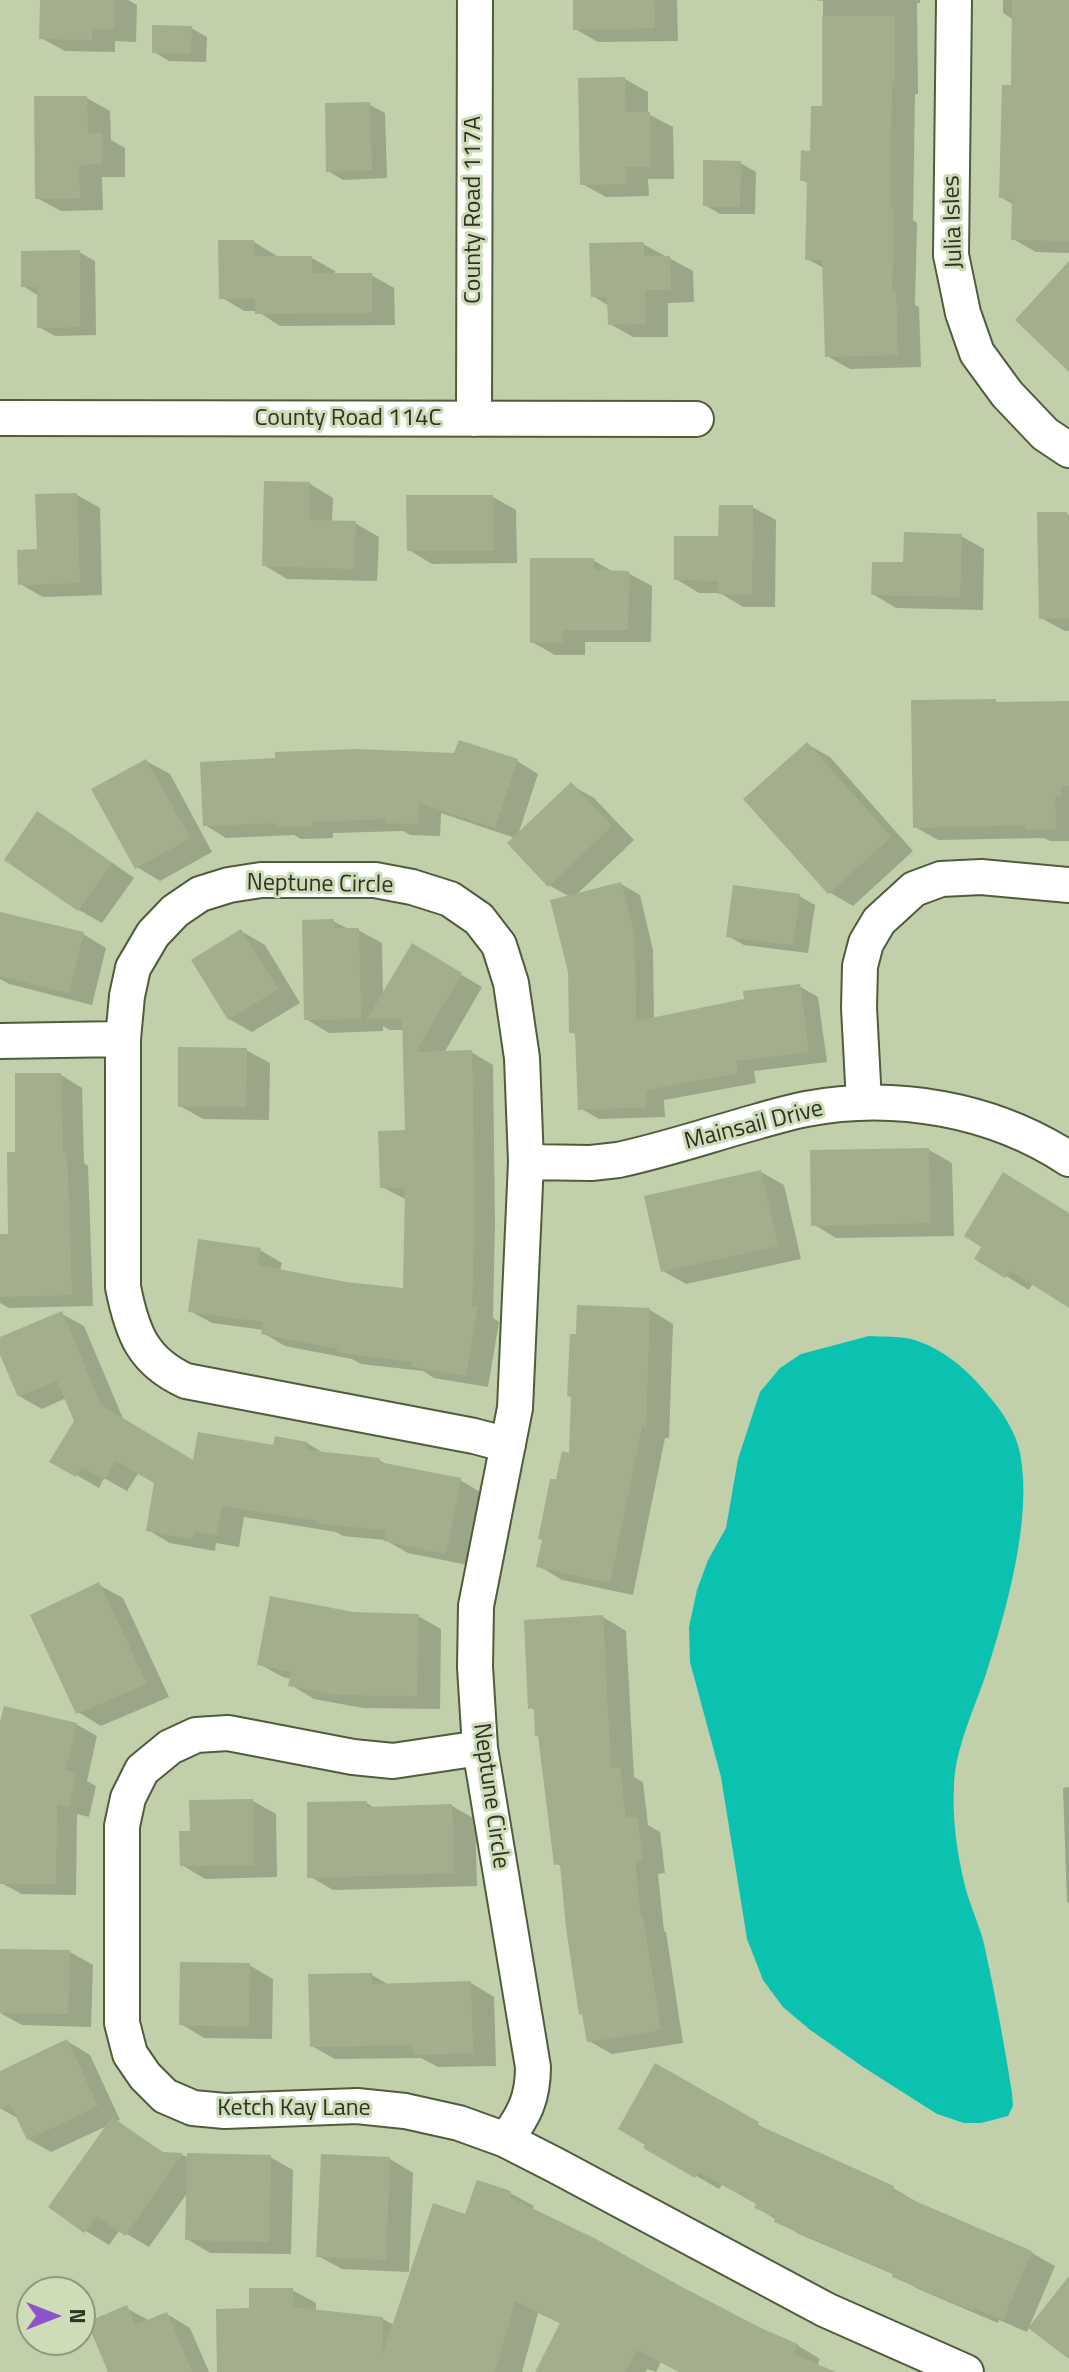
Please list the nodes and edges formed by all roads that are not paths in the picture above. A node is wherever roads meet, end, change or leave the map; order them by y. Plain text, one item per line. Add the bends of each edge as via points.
1 (475, 0) edge
2 (954, 0) edge
3 (0, 418) edge
4 (474, 419) junction
5 (696, 419) dead end
6 (1069, 450) edge
7 (1069, 885) edge
8 (123, 1039) junction
9 (0, 1041) edge
10 (864, 1102) junction
11 (1069, 1159) edge
12 (526, 1162) junction
13 (508, 1445) junction
14 (480, 1748) junction
15 (506, 2140) junction
16 (966, 2372) edge

1 - 4 street, County Road 117A
2 - 6 street, Julia Isles via 951,255 963,313 977,353 1007,394 1045,434
3 - 4 street, County Road 114C
4 - 5 street, County Road 114C
7 - 10 street via 941,879 914,889 895,904 866,943 860,966
8 - 9 street
8 - 12 street, Neptune Circle via 133,968 153,934 200,894 261,880 375,880 412,887 450,899 479,919 499,945 511,983 522,1058
8 - 13 street, Neptune Circle via 123,1287 144,1349 165,1371 186,1381
10 - 11 street, Mainsail Drive via 943,1108 1021,1133
10 - 12 street, Mainsail Drive via 805,1109 618,1160
12 - 13 street, Neptune Circle via 515,1408
13 - 14 street, Neptune Circle via 476,1606
14 - 15 street, Neptune Circle via 533,2067 524,2115
14 - 15 street, Ketch Kay Lane via 393,1761 228,1733 196,1735 170,1747 142,1770 122,1826 122,2023 130,2054 145,2076 165,2096 193,2108 357,2106 459,2123
15 - 16 street, Ketch Kay Lane via 826,2310

